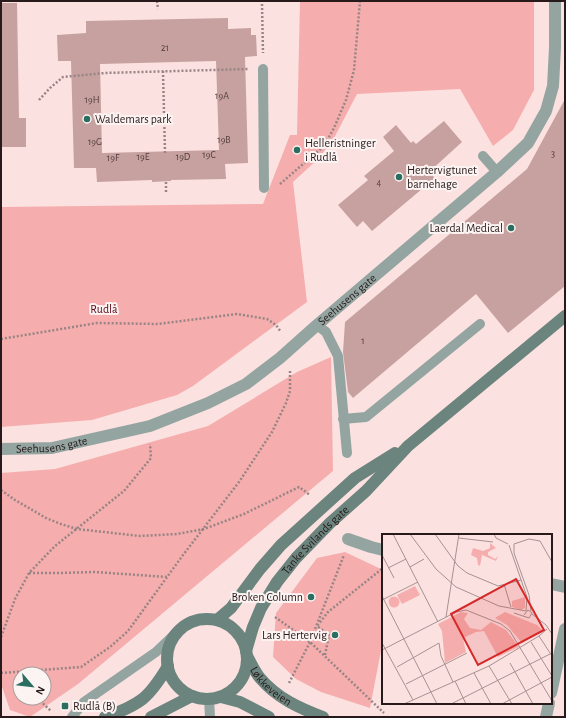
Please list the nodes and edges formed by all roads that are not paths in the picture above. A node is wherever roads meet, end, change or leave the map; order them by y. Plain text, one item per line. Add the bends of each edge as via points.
1 (555, 1) edge
2 (263, 69) road end
3 (483, 156) dead end
4 (496, 172) junction
5 (264, 188) dead end
6 (565, 316) edge
7 (480, 324) dead end
8 (317, 325) junction
9 (343, 419) junction
10 (408, 446) junction
11 (1, 449) edge
12 (347, 453) dead end
13 (348, 539) road end
14 (382, 550) edge
15 (552, 584) edge
16 (565, 587) edge
17 (218, 620) junction
18 (565, 629) edge
19 (178, 632) junction
20 (246, 654) junction
21 (168, 666) junction
22 (552, 688) edge
23 (192, 696) junction
24 (222, 697) junction
25 (209, 699) junction
26 (549, 704) edge
27 (72, 717) edge
28 (105, 717) edge
29 (151, 717) edge
30 (210, 717) edge
31 (270, 717) edge
32 (323, 717) edge
33 (546, 717) edge

1 - 4 street, Seehusens gate via 553,86 546,111 528,143
2 - 5 lane
3 - 4 lane
4 - 8 street, Seehusens gate
6 - 10 main road, Tanke Svilands gate
7 - 9 lane via 366,417
8 - 9 lane via 326,332 338,356
8 - 11 street, Seehusens gate via 246,384 173,418 150,426 52,448
9 - 12 lane
10 - 17 main road, Tanke Svilands gate via 355,478 281,545 231,608
10 - 20 main road, Tanke Svilands gate via 366,491 296,558 277,582 261,608
13 - 14 street
15 - 16 street
17 - 19 main road via 203,619 189,623
17 - 20 main road via 231,627 241,638
18 - 22 street
19 - 21 main road via 167,654
19 - 27 lane via 156,652 84,702
20 - 24 main road via 245,671 238,684
20 - 32 main road, Løkkeveien via 259,677 279,696
21 - 23 main road via 172,679 180,689
21 - 28 main road via 156,686 144,699 126,710
23 - 25 main road
23 - 29 main road
24 - 25 main road
24 - 31 main road via 240,702
25 - 30 lane
26 - 33 street

